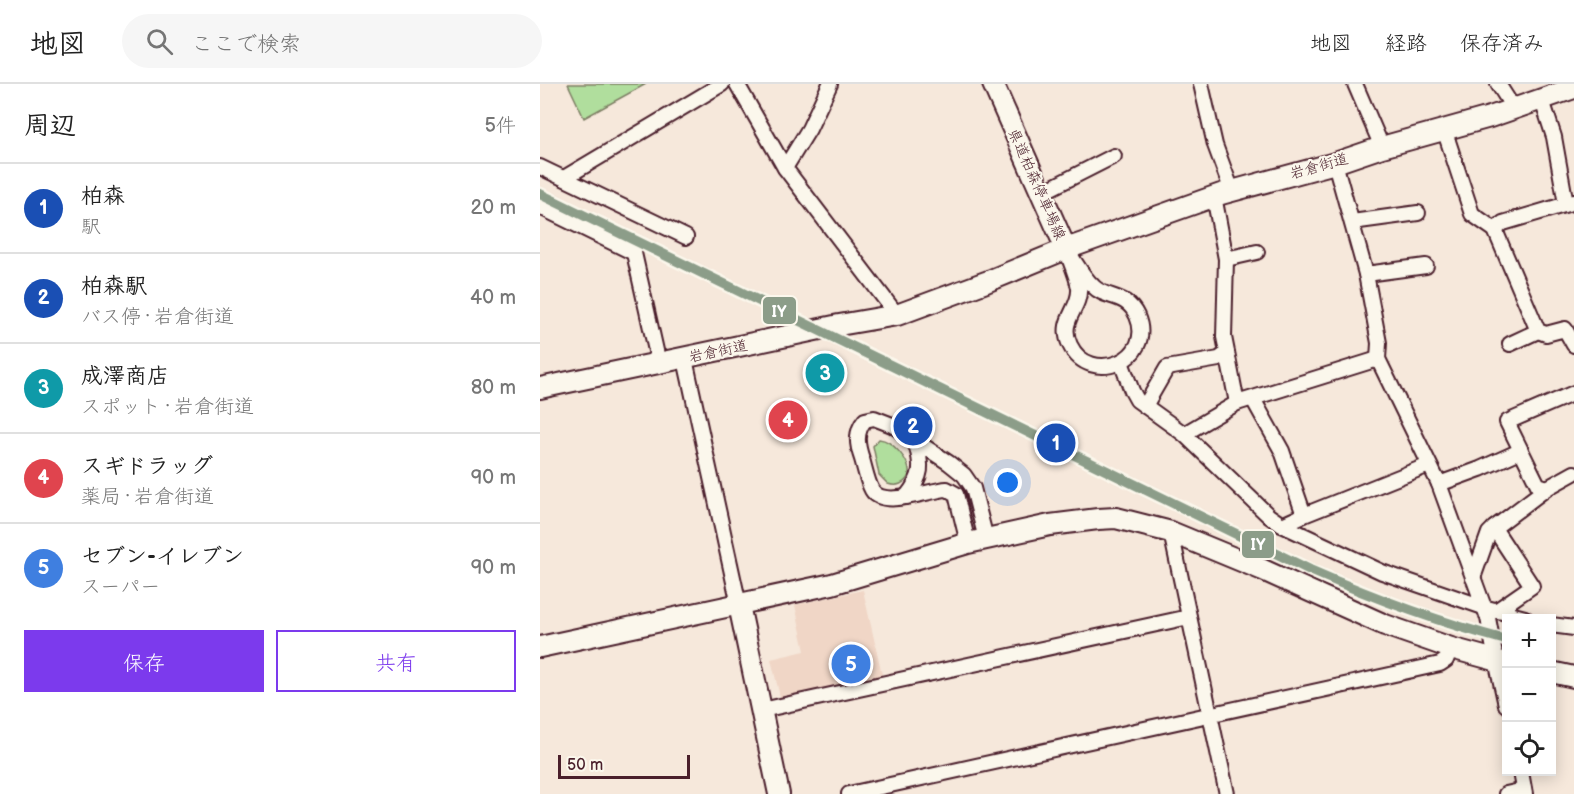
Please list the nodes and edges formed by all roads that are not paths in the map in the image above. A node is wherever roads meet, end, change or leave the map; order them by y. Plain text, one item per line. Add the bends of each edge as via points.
1 (722, 84) edge
2 (737, 84) edge
3 (830, 84) edge
4 (1201, 84) edge
5 (1354, 84) edge
6 (1498, 84) edge
7 (997, 86) edge
8 (1574, 88) edge
9 (1542, 100) junction
10 (1514, 109) junction
11 (1444, 129) junction
12 (1382, 147) junction
13 (1114, 156) dead end
14 (1335, 163) junction
15 (540, 166) edge
16 (785, 168) junction
17 (564, 178) junction
18 (1041, 193) junction
19 (1223, 194) junction
20 (1570, 203) edge
21 (540, 207) edge
22 (1418, 213) dead end
23 (1352, 222) junction
24 (1496, 230) junction
25 (686, 237) dead end
26 (1066, 249) junction
27 (1257, 252) dead end
28 (1226, 259) junction
29 (1425, 266) dead end
30 (1366, 274) junction
31 (897, 315) junction
32 (1538, 331) junction
33 (1510, 344) dead end
34 (1574, 345) edge
35 (1227, 353) junction
36 (685, 359) junction
37 (1378, 359) junction
38 (1121, 362) junction
39 (659, 364) junction
40 (540, 388) edge
41 (1574, 393) edge
42 (1253, 399) junction
43 (1237, 403) junction
44 (1145, 406) junction
45 (1184, 434) junction
46 (915, 441) junction
47 (1520, 451) junction
48 (1429, 465) junction
49 (1574, 473) edge
50 (1439, 484) junction
51 (1547, 488) junction
52 (906, 497) junction
53 (1304, 515) junction
54 (1282, 525) junction
55 (1494, 528) junction
56 (1171, 532) junction
57 (977, 541) junction
58 (1473, 578) junction
59 (739, 605) junction
60 (1490, 609) junction
61 (1509, 614) edge
62 (1189, 617) junction
63 (1556, 626) edge
64 (1574, 628) edge
65 (540, 647) edge
66 (1451, 648) junction
67 (1501, 662) edge
68 (1556, 673) edge
69 (1574, 677) edge
70 (762, 710) junction
71 (1209, 716) junction
72 (1522, 776) edge
73 (1525, 792) edge
74 (779, 794) edge
75 (849, 794) edge
76 (1227, 794) edge
77 (1506, 794) edge

1 - 17 street
2 - 16 street
3 - 16 street
4 - 19 street
5 - 12 street
6 - 10 street
7 - 18 street, 県道柏森停車場線
8 - 9 street, 岩倉街道
9 - 10 street, 岩倉街道
9 - 20 street
10 - 11 street, 岩倉街道
11 - 12 street, 岩倉街道
11 - 24 street via 1472,214
12 - 14 street, 岩倉街道
13 - 18 street
14 - 19 street, 岩倉街道
14 - 23 street
15 - 17 street
16 - 31 street
17 - 25 street
18 - 26 street, 県道柏森停車場線
19 - 26 street, 岩倉街道
19 - 28 street
20 - 24 street via 1503,223
21 - 39 street via 634,253
22 - 23 street
23 - 30 street
24 - 32 street
26 - 31 street, 県道柏森停車場線
26 - 38 street via 1094,288 1118,297 1136,315 1140,335 1132,352
26 - 38 street via 1079,290 1066,326 1069,344 1090,364
27 - 28 street
28 - 35 street
29 - 30 street
30 - 37 street via 1379,343
31 - 36 street, 岩倉街道
32 - 33 street
32 - 34 street via 1546,334 1565,329
35 - 43 street
35 - 44 street via 1219,359 1167,368
36 - 39 street, 岩倉街道
36 - 59 street
37 - 42 street
37 - 48 street
38 - 44 street via 1132,391
39 - 40 street, 岩倉街道
41 - 47 street via 1507,422
42 - 43 street
42 - 53 street via 1282,451
43 - 45 street
44 - 45 street
45 - 54 street
46 - 52 street via 920,473
46 - 52 street via 874,418 865,420 857,435 873,491 881,498
46 - 57 street via 964,475 973,488
47 - 50 street
47 - 51 street via 1538,485
48 - 50 street
48 - 53 street
49 - 51 street
50 - 58 street
51 - 55 street
52 - 57 street via 947,489 956,494
53 - 54 street
54 - 60 street via 1382,572
55 - 58 street
55 - 60 street via 1532,586
56 - 57 street via 1116,518 1050,525
56 - 62 street
56 - 66 street via 1361,615
57 - 59 street via 832,584
58 - 60 street
59 - 65 street
59 - 70 street
60 - 61 street
60 - 67 street via 1488,618
62 - 70 street
62 - 71 street
63 - 64 street
66 - 67 street
66 - 71 street via 1440,664
68 - 69 street
70 - 74 street
71 - 75 street
71 - 76 street
72 - 73 street
73 - 77 street

